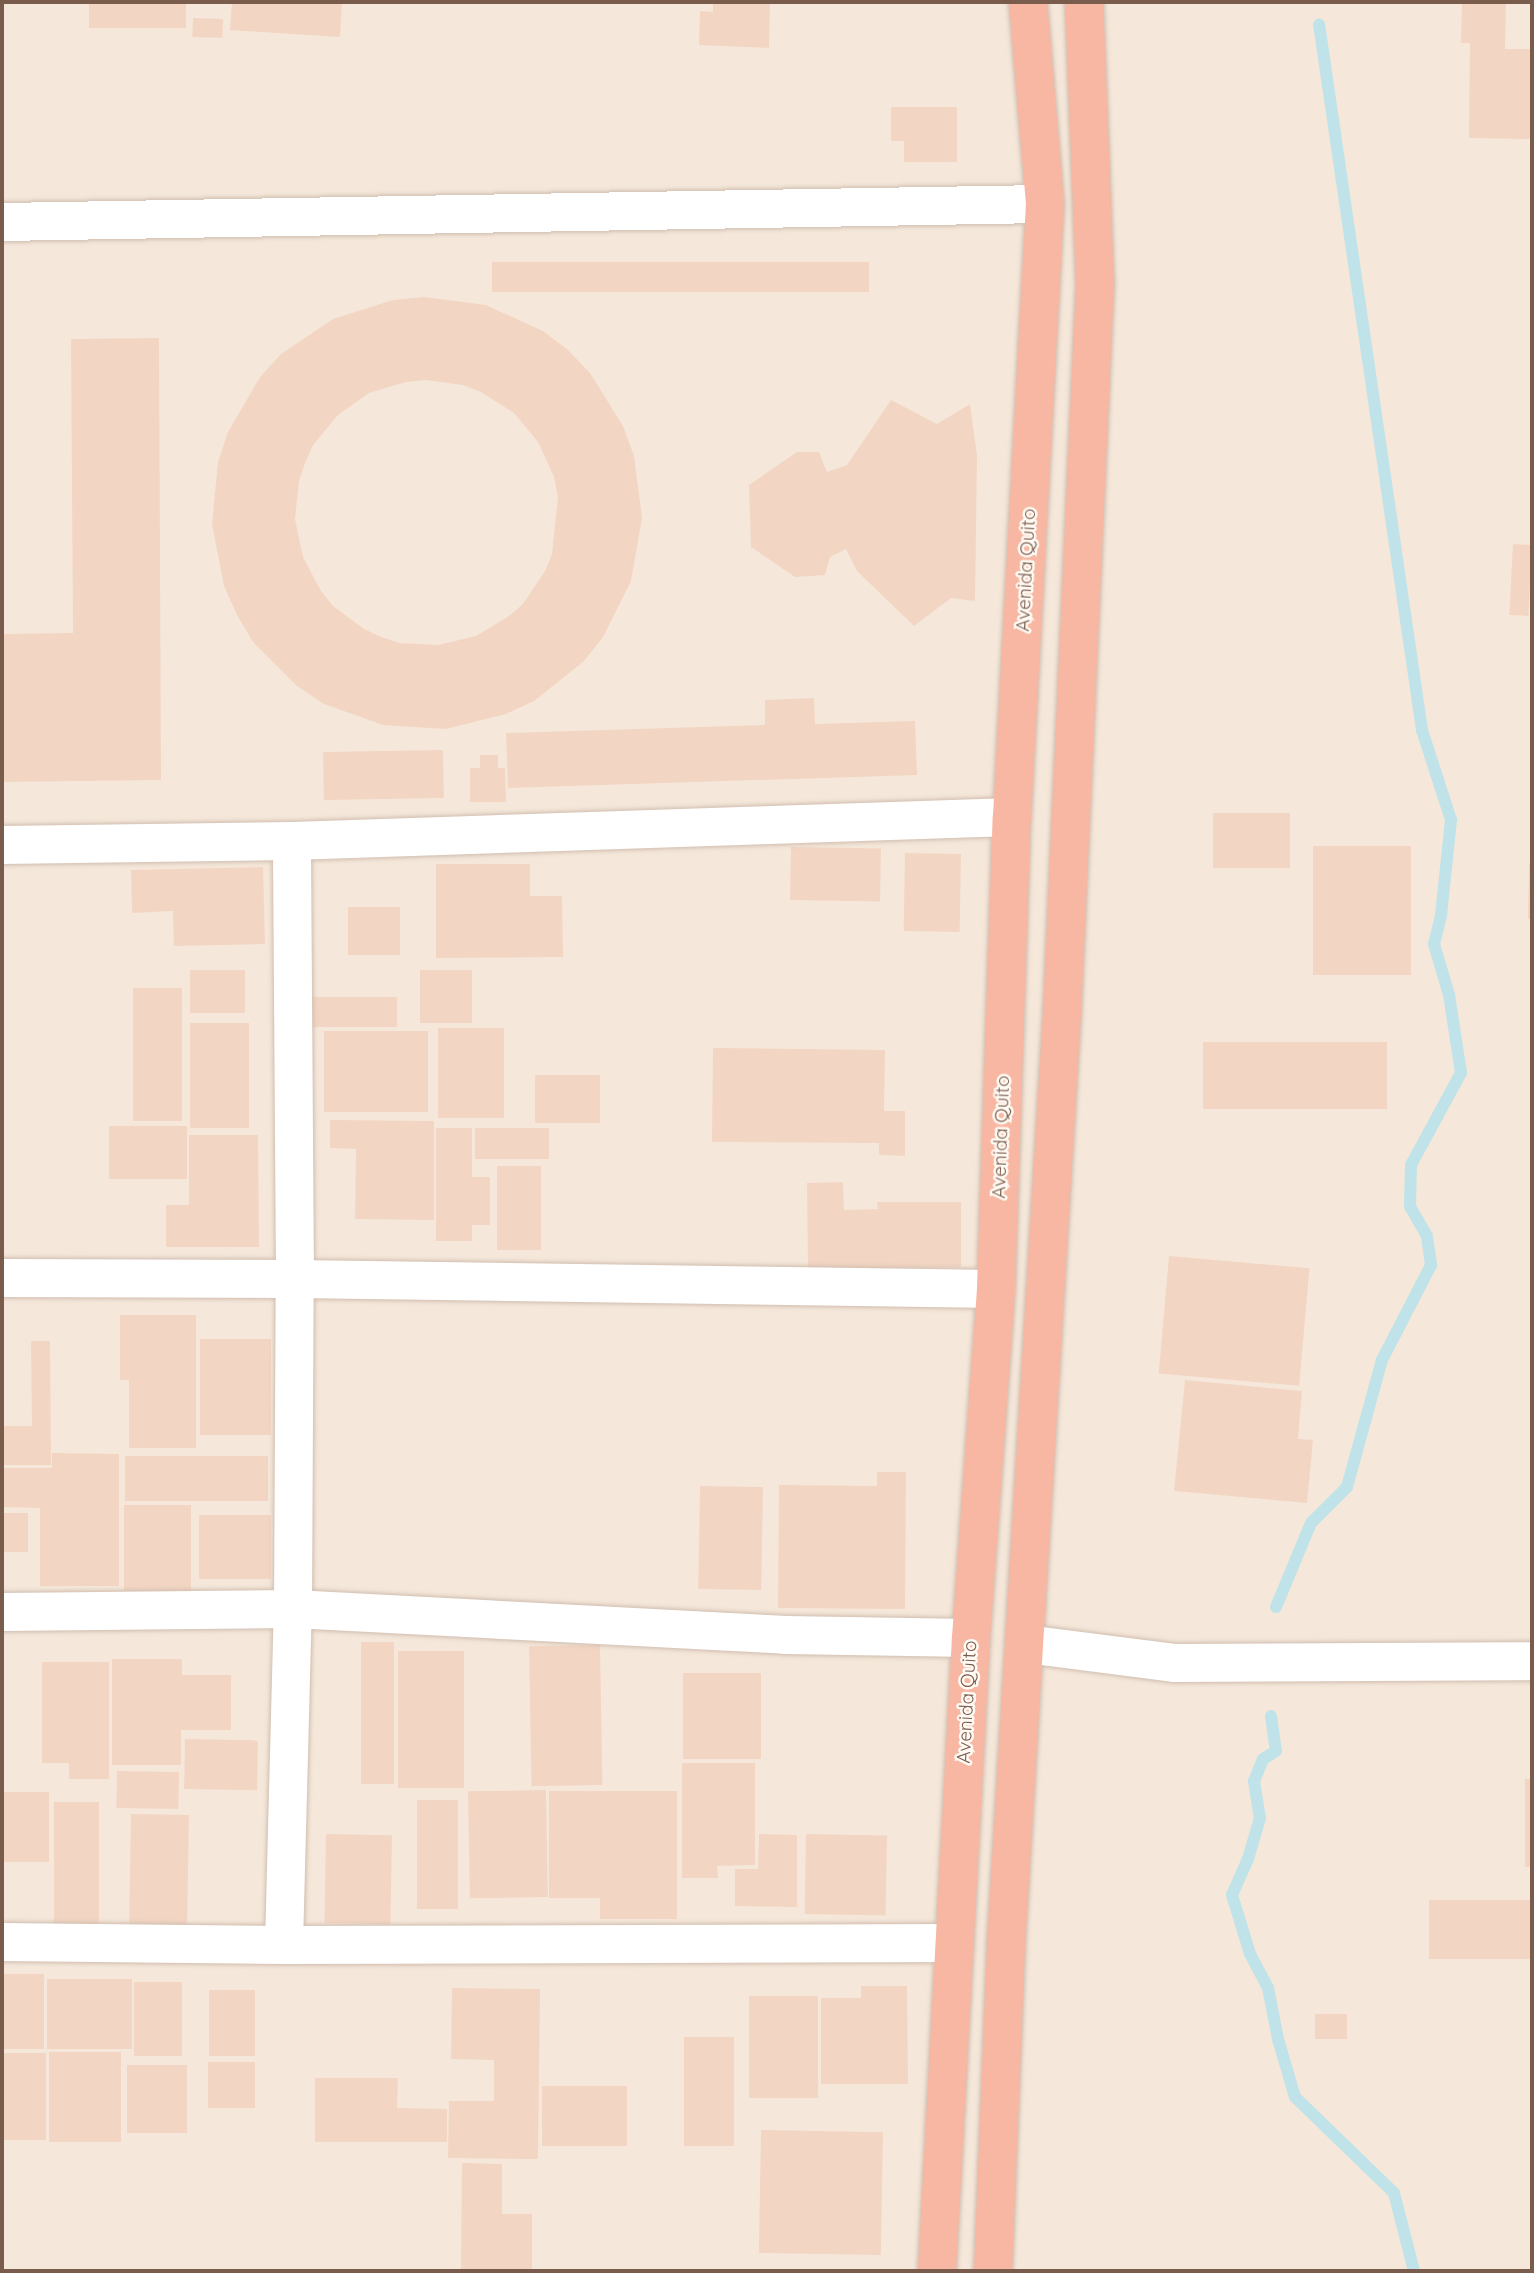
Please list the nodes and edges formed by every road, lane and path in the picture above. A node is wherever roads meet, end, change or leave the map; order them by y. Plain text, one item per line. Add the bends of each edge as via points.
1 (1028, 2) edge
2 (1084, 2) edge
3 (1045, 204) junction
4 (2, 222) edge
5 (1012, 817) junction
6 (292, 841) junction
7 (2, 845) edge
8 (2, 1278) edge
9 (295, 1279) junction
10 (996, 1289) junction
11 (293, 1609) junction
12 (2, 1612) edge
13 (971, 1638) junction
14 (1026, 1644) junction
15 (1532, 1661) edge
16 (2, 1942) edge
17 (954, 1943) junction
18 (284, 1945) junction
19 (937, 2271) edge
20 (993, 2271) edge

1 - 3 highway, Avenida Quito
2 - 14 highway via 1095,285 1062,1014
3 - 4 street
3 - 5 highway, Avenida Quito
5 - 6 street
5 - 10 highway, Avenida Quito
6 - 7 street
6 - 9 street
8 - 9 street
9 - 10 street
9 - 11 street
10 - 13 highway, Avenida Quito
11 - 12 street
11 - 13 street via 786,1635
11 - 18 street
13 - 17 highway, Avenida Quito
14 - 15 street via 1174,1663
14 - 20 highway
16 - 18 street
17 - 18 street
17 - 19 highway, Avenida Quito

